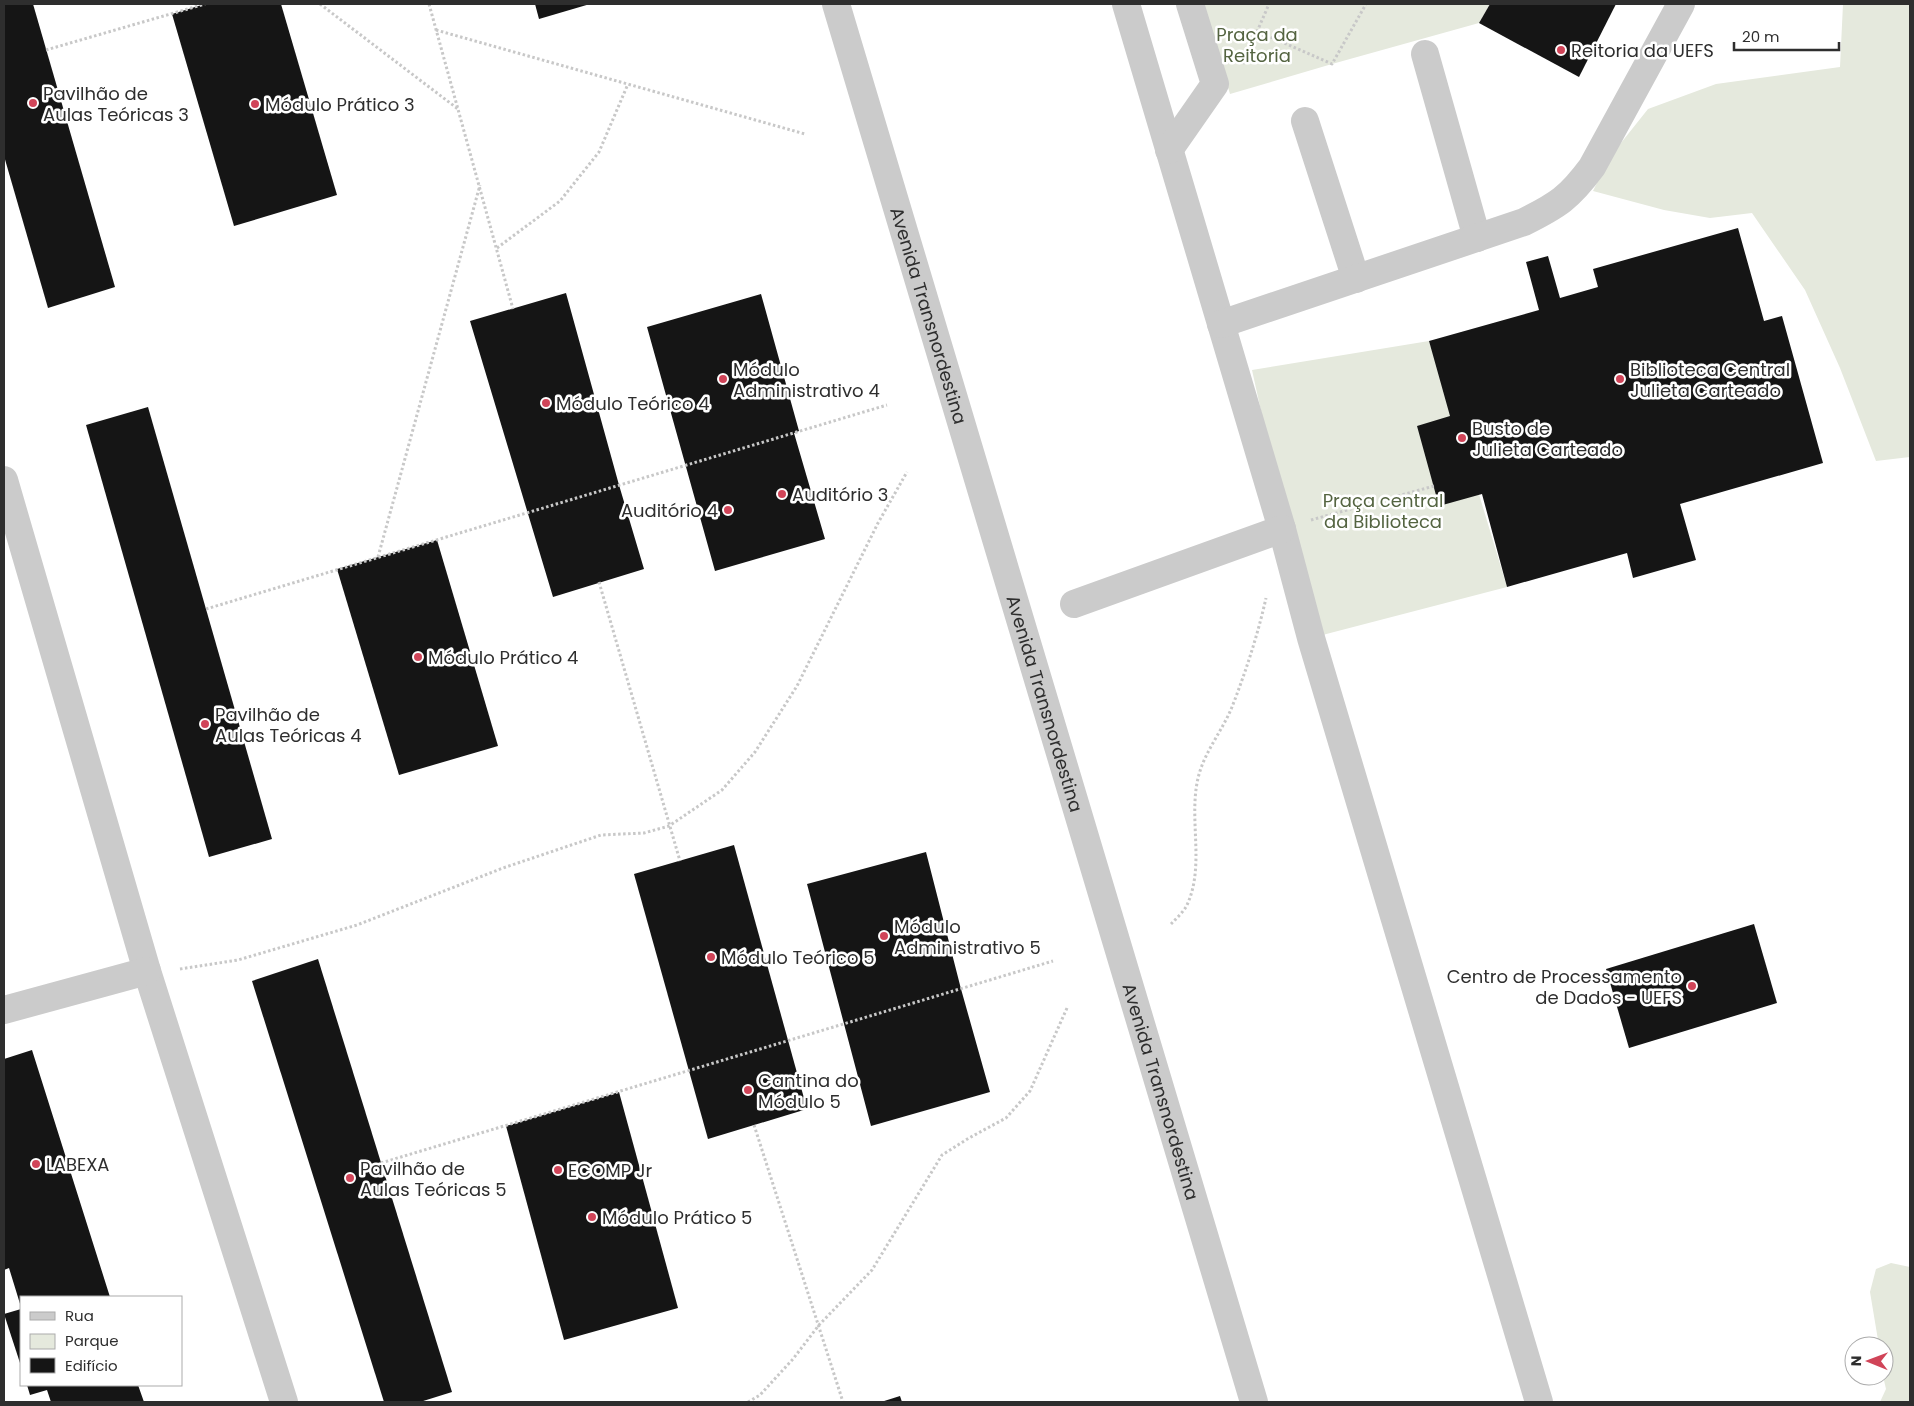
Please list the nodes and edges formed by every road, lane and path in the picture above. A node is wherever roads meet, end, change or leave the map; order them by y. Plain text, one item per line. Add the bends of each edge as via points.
1 (205, 4) edge
2 (320, 4) edge
3 (429, 4) edge
4 (836, 4) edge
5 (1126, 4) edge
6 (1190, 4) edge
7 (1269, 4) edge
8 (1366, 4) edge
9 (1681, 4) edge
10 (436, 30) junction
11 (1257, 31) junction
12 (46, 50) dead end
13 (1425, 54) dead end
14 (1241, 67) dead end
15 (628, 84) junction
16 (458, 109) junction
17 (1305, 121) dead end
18 (805, 134) dead end
19 (1170, 150) junction
20 (480, 185) junction
21 (1477, 238) junction
22 (497, 248) junction
23 (1356, 279) junction
24 (513, 309) dead end
25 (1221, 324) junction
26 (887, 405) dead end
27 (907, 472) dead end
28 (4, 480) edge
29 (1434, 486) dead end
30 (1295, 525) junction
31 (378, 557) junction
32 (599, 582) dead end
33 (1267, 592) dead end
34 (1074, 604) dead end
35 (206, 609) dead end
36 (670, 826) junction
37 (680, 861) dead end
38 (1171, 924) dead end
39 (1053, 962) dead end
40 (147, 971) junction
41 (1067, 1008) dead end
42 (4, 1010) edge
43 (754, 1125) dead end
44 (382, 1163) dead end
45 (819, 1325) junction
46 (284, 1402) edge
47 (748, 1402) edge
48 (843, 1402) edge
49 (1254, 1402) edge
50 (1539, 1402) edge

1 - 12 path
2 - 16 path
3 - 10 path
4 - 49 street, Avenida Transnordestina
5 - 19 street
6 - 19 street via 1215,84
7 - 11 path
8 - 11 path via 1332,64
9 - 21 street via 1592,168 1575,189 1555,207
10 - 15 path
10 - 16 path
11 - 14 path
13 - 21 street
15 - 18 path
15 - 22 path via 599,152 560,201
16 - 20 path
17 - 23 street
19 - 25 street
20 - 22 path
20 - 31 path
21 - 23 street
22 - 24 path
23 - 25 street
25 - 30 street
26 - 31 path
27 - 36 path via 797,686 755,752 722,790
28 - 40 street
29 - 30 path
30 - 34 street
30 - 50 street via 1314,647
31 - 35 path
32 - 36 path
33 - 38 path via 1259,628 1232,708 1200,772 1193,813 1196,848 1193,887 1185,908
36 - 37 path
36 - 40 path via 644,833 601,835 503,868 357,925 238,960
39 - 44 path
40 - 42 street
40 - 46 street
41 - 45 path via 1030,1091 1006,1118 942,1155 872,1270
43 - 45 path
45 - 47 path via 760,1396
45 - 48 path

